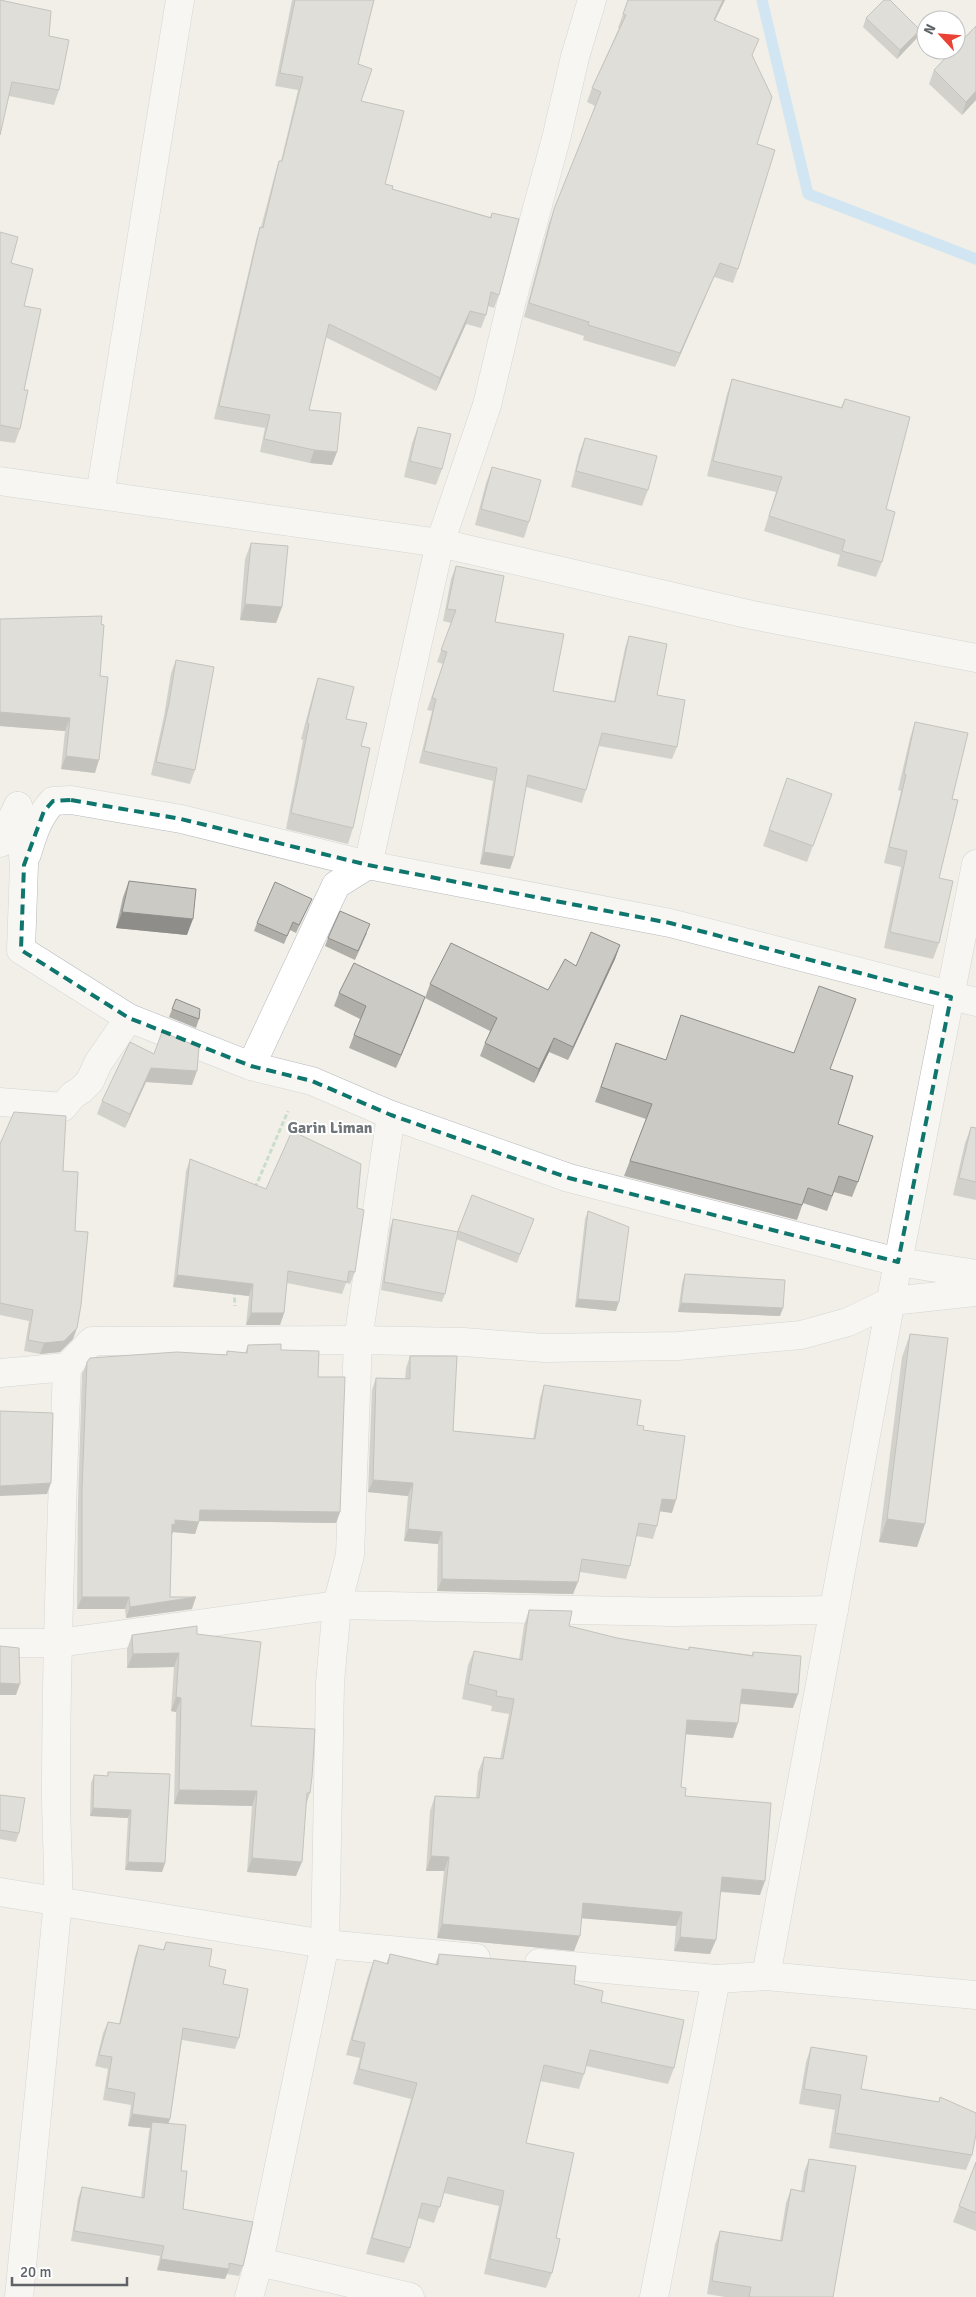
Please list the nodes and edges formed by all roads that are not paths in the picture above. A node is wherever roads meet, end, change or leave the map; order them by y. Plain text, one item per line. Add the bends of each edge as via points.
1 (180, 0) edge
2 (592, 0) edge
3 (0, 481) edge
4 (100, 495) junction
5 (440, 543) junction
6 (976, 658) edge
7 (9, 804) edge
8 (0, 843) edge
9 (976, 864) edge
10 (368, 865) junction
11 (24, 866) junction
12 (964, 999) edge
13 (129, 1018) junction
14 (251, 1066) junction
15 (0, 1102) edge
16 (391, 1115) junction
17 (898, 1262) junction
18 (976, 1274) edge
19 (976, 1292) edge
20 (892, 1300) junction
21 (358, 1340) junction
22 (67, 1367) junction
23 (0, 1373) edge
24 (338, 1605) junction
25 (834, 1610) junction
26 (0, 1643) edge
27 (58, 1643) junction
28 (0, 1892) edge
29 (58, 1901) junction
30 (325, 1944) junction
31 (766, 1976) junction
32 (716, 1979) junction
33 (976, 1995) edge
34 (259, 2262) junction
35 (19, 2297) edge
36 (250, 2297) edge
37 (410, 2297) edge
38 (654, 2297) edge

1 - 4 street
2 - 5 street via 487,405
3 - 4 street
4 - 5 street
5 - 6 street via 752,615
5 - 10 street
7 - 8 street
7 - 11 street
9 - 12 street
10 - 11 street via 181,819 71,800 53,801 44,811
10 - 12 street via 670,923
10 - 14 street via 336,885
11 - 13 street via 21,950
12 - 17 street
13 - 14 street
13 - 15 street via 90,1081 63,1107
14 - 16 street via 312,1081
16 - 17 street via 568,1178
16 - 21 street
17 - 18 street
17 - 20 street
19 - 20 street
20 - 21 street via 848,1322 801,1335 678,1346 544,1348 464,1342
20 - 25 street
21 - 22 street via 92,1341
21 - 24 street via 350,1555
22 - 23 street
22 - 27 street
24 - 25 street via 672,1612
24 - 27 street
24 - 30 street via 330,1683
25 - 31 street
26 - 27 street
27 - 29 street
28 - 29 street
29 - 30 street
29 - 35 street
30 - 32 street
30 - 34 street
31 - 32 street
31 - 33 street
32 - 38 street
34 - 36 street
34 - 37 street

